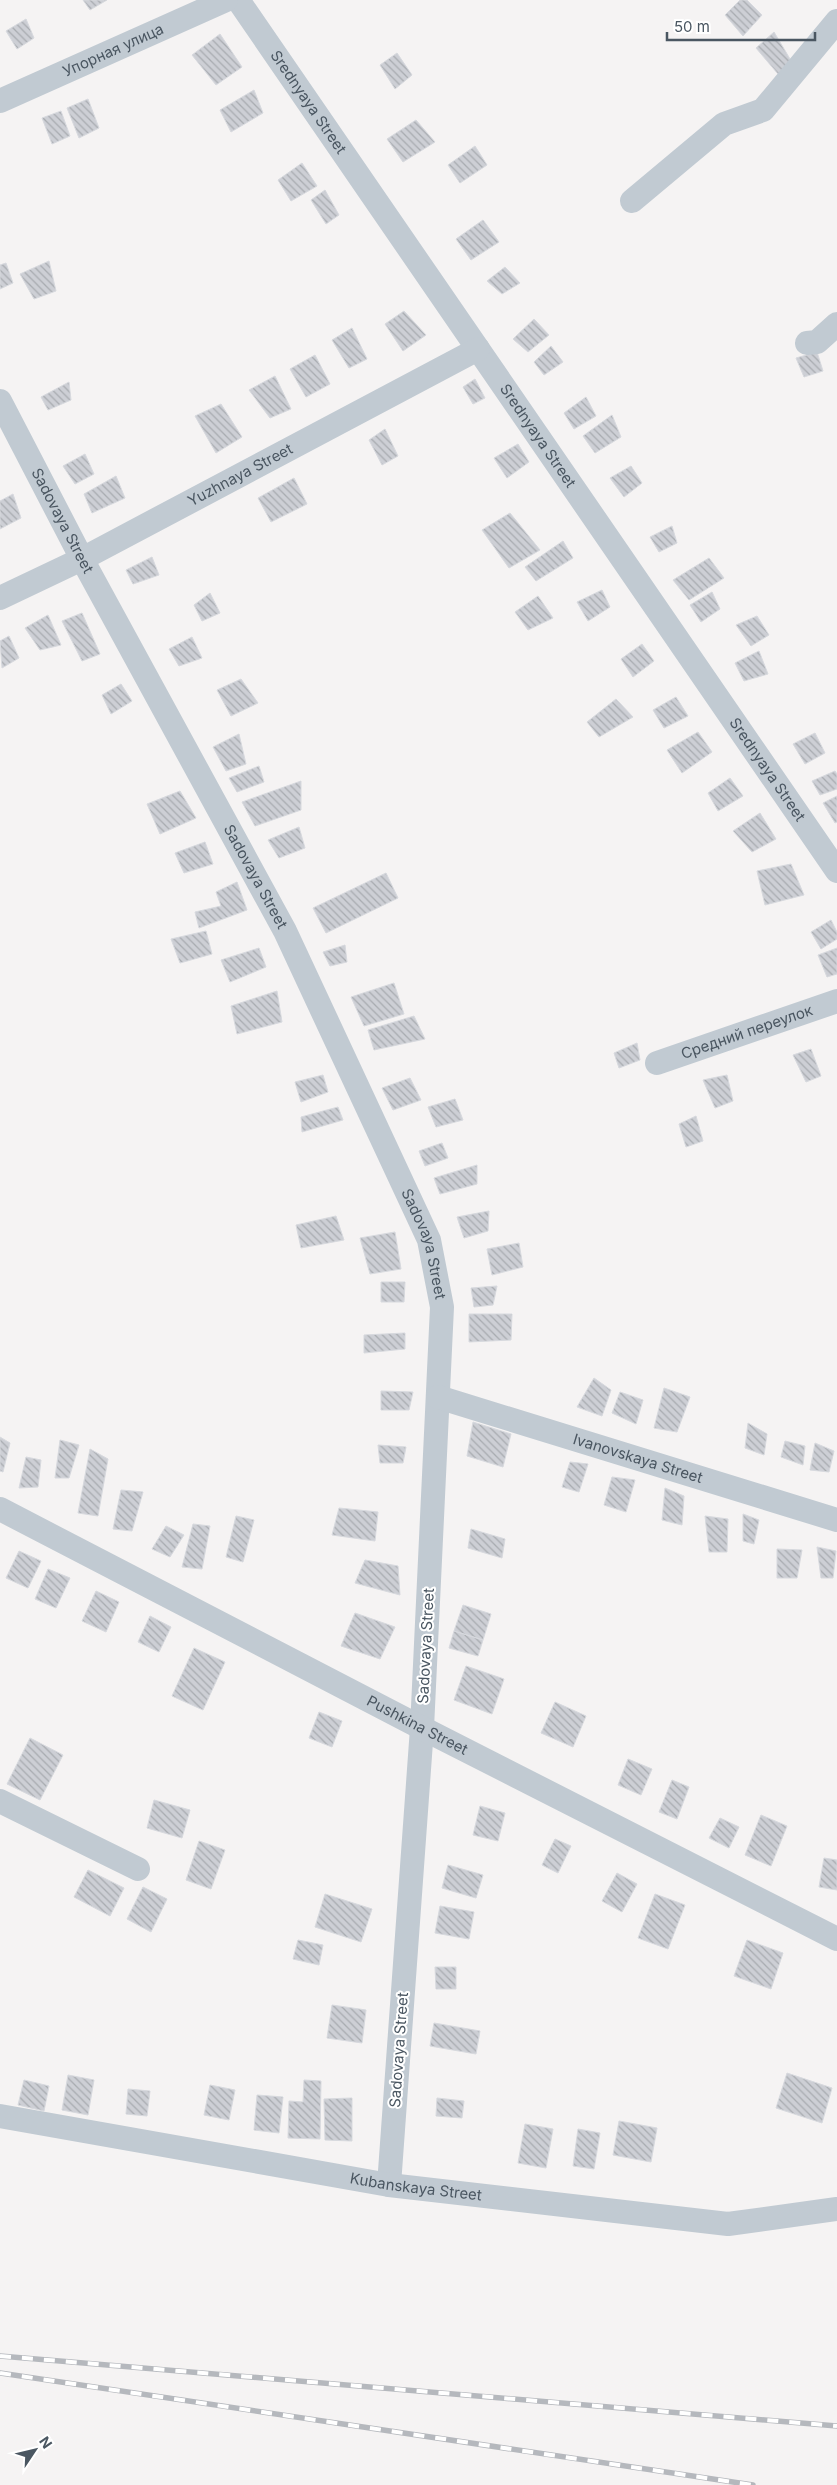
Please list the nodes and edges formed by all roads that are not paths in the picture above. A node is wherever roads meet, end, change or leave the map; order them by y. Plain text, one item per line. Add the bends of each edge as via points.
1 (226, 0) edge
2 (238, 0) edge
3 (837, 22) edge
4 (0, 101) edge
5 (632, 201) dead end
6 (837, 324) edge
7 (807, 343) dead end
8 (478, 349) junction
9 (0, 401) edge
10 (82, 559) junction
11 (0, 598) edge
12 (837, 871) edge
13 (837, 1002) edge
14 (657, 1063) dead end
15 (438, 1397) junction
16 (0, 1509) edge
17 (837, 1520) edge
18 (422, 1728) junction
19 (0, 1802) edge
20 (138, 1869) dead end
21 (837, 1939) edge
22 (0, 2116) edge
23 (389, 2185) junction
24 (837, 2209) edge

1 - 4 street, Упорная улица
2 - 8 street, Srednyaya Street
3 - 5 street via 763,110 724,124
6 - 7 street via 817,342
8 - 10 street, Yuzhnaya Street
8 - 12 street, Srednyaya Street
9 - 10 street, Sadovaya Street
10 - 11 street, Yuzhnaya Street
10 - 15 street, Sadovaya Street via 285,931 430,1240 442,1306
13 - 14 street, Средний переулок
15 - 17 street, Ivanovskaya Street
15 - 18 street, Sadovaya Street
16 - 18 street, Pushkina Street
18 - 21 street, Pushkina Street
18 - 23 street, Sadovaya Street
19 - 20 street
22 - 23 street, Kubanskaya Street
23 - 24 street, Kubanskaya Street via 728,2224

